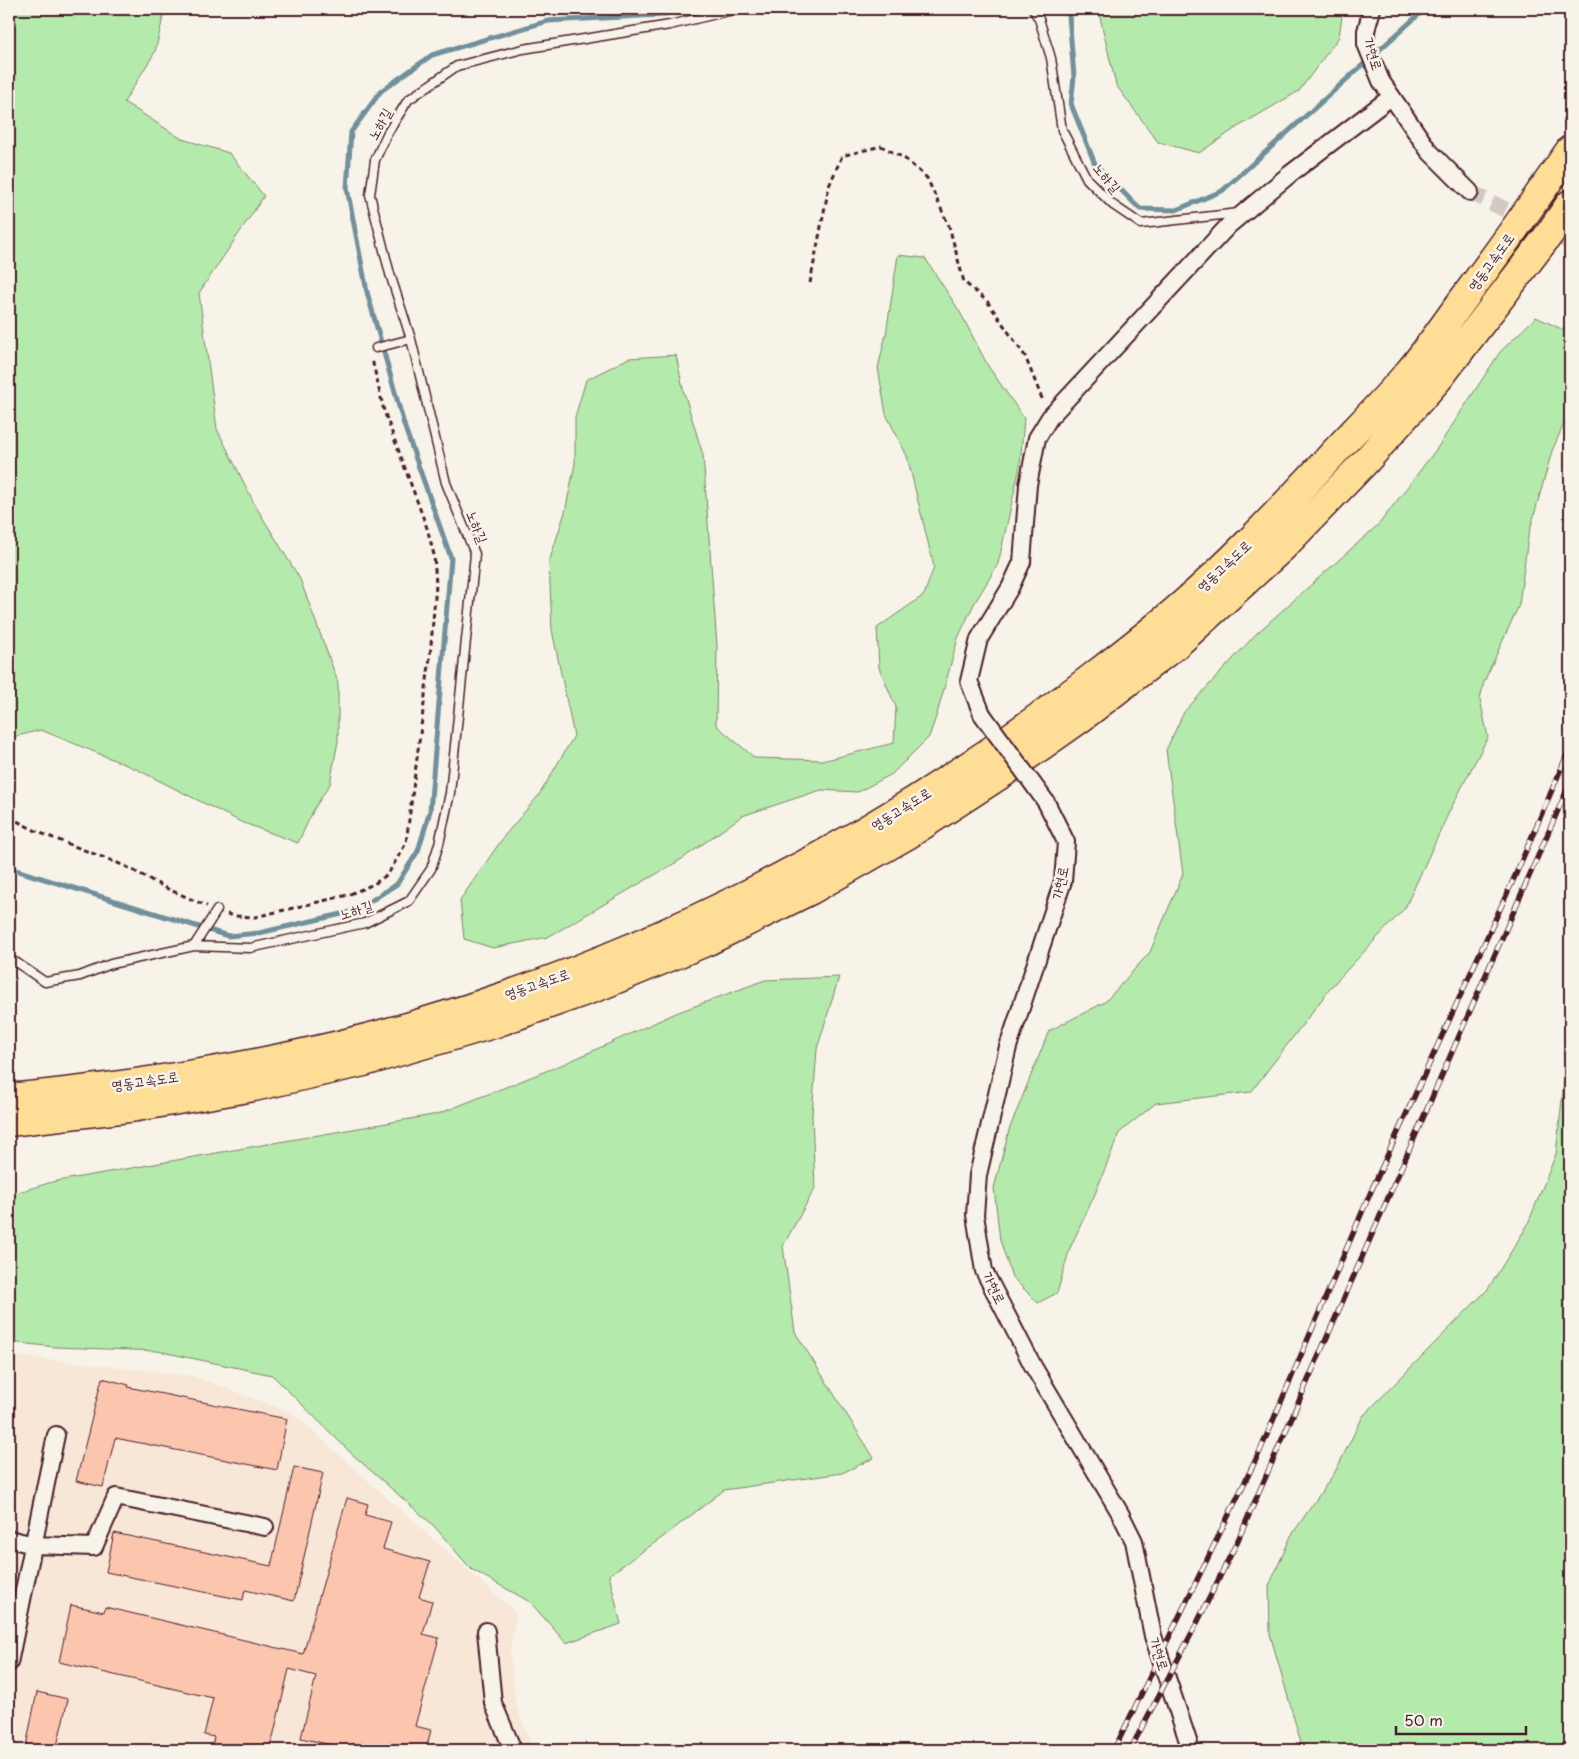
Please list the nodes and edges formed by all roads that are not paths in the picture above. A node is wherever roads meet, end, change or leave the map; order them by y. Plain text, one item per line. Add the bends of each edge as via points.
1 (737, 9) edge
2 (1033, 9) edge
3 (1372, 9) edge
4 (1391, 97) junction
5 (1570, 150) edge
6 (1470, 192) tunnel mouth
7 (1570, 204) edge
8 (1244, 212) junction
9 (411, 339) junction
10 (376, 348) dead end
11 (217, 910) road end
12 (197, 942) junction
13 (9, 960) edge
14 (9, 1098) edge
15 (9, 1122) edge
16 (56, 1436) dead end
17 (265, 1527) dead end
18 (9, 1539) edge
19 (34, 1545) junction
20 (486, 1631) dead end
21 (9, 1663) edge
22 (513, 1750) edge
23 (1191, 1750) edge

1 - 9 lane, 노하길 via 523,49 456,66 408,100 375,160 370,195
2 - 8 lane, 노하길 via 1051,58 1062,130 1087,179 1113,206 1140,224
3 - 4 street, 가현로 via 1366,44
4 - 6 street, 가현로 via 1429,151
4 - 8 street, 가현로
5 - 14 highway, 영동고속도로 via 1410,371 1257,535 1182,605 1080,686 964,770 878,824 702,918 586,967 411,1026 306,1052 193,1074
7 - 15 highway, 영동고속도로 via 1439,378 1366,461 1283,547 1176,645 1081,718 909,834 811,890 708,941 600,986 490,1025 364,1062 254,1087 137,1107
8 - 23 street, 가현로, bridge via 1050,417 1037,438 1028,485 1022,562 979,639 970,681 982,714 1046,802 1066,842 1064,881 1008,1047 978,1175 975,1215 984,1271 1033,1366 1134,1542 1153,1636
9 - 10 lane
9 - 12 lane, 노하길 via 446,483 475,554 450,793 431,869 409,902 365,923 250,948
11 - 12 lane
12 - 13 lane, 노하길 via 111,964 80,976 45,982
16 - 19 street
17 - 19 street via 116,1497 94,1547
18 - 19 street
19 - 21 street
20 - 22 street via 493,1703

